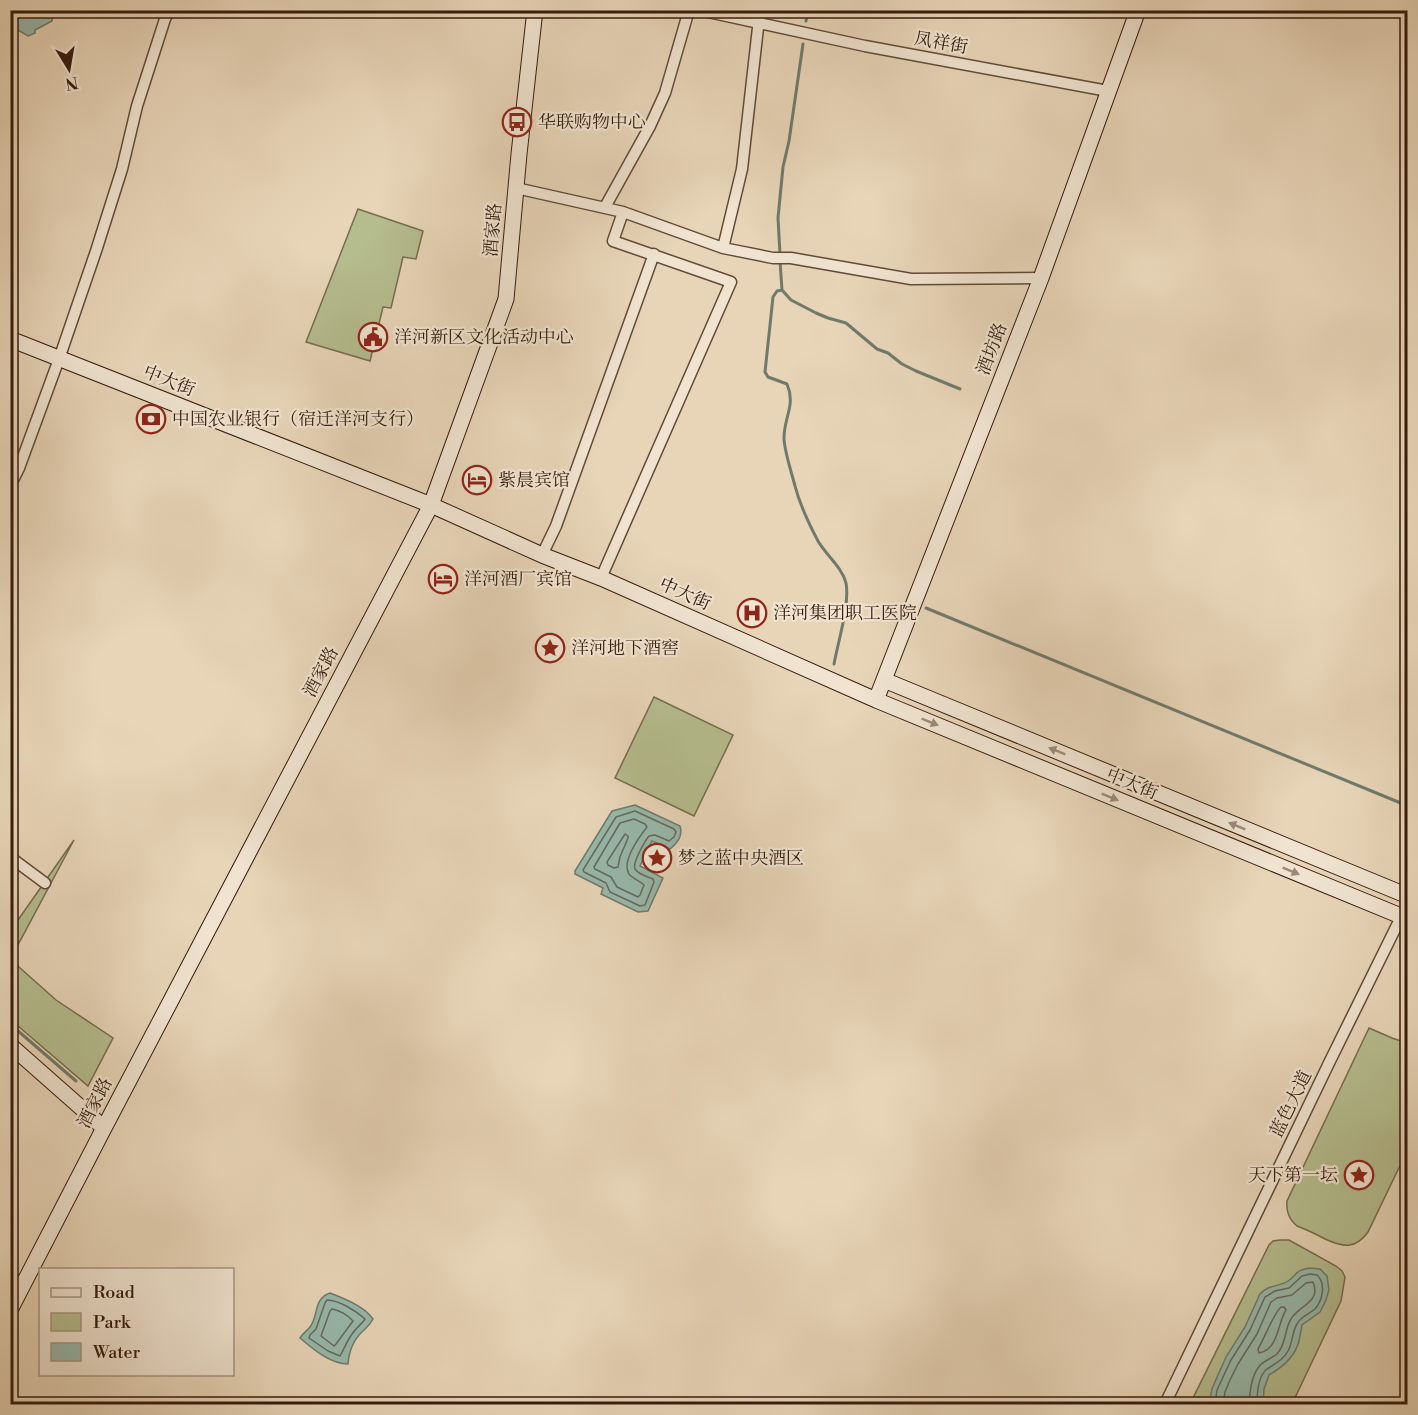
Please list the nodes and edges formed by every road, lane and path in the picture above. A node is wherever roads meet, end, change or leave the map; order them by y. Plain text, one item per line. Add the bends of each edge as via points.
1 (169, 10) edge
2 (535, 10) edge
3 (689, 10) edge
4 (699, 10) edge
5 (760, 10) edge
6 (1138, 10) edge
7 (758, 24) junction
8 (1108, 91) junction
9 (516, 188) junction
10 (605, 207) junction
11 (623, 212) junction
12 (723, 248) junction
13 (654, 254) junction
14 (1041, 278) junction
15 (10, 339) edge
16 (59, 358) junction
17 (10, 486) edge
18 (431, 505) junction
19 (542, 555) junction
20 (601, 578) junction
21 (884, 680) junction
22 (876, 700) junction
23 (10, 857) edge
24 (45, 883) dead end
25 (1407, 896) edge
26 (1405, 913) edge
27 (10, 1045) edge
28 (104, 1128) junction
29 (10, 1310) edge
30 (1165, 1404) edge

1 - 16 street via 137,106 122,169
2 - 9 street, 酒家路
3 - 10 street via 665,93
4 - 7 street, 凤祥街
5 - 7 street
6 - 8 street, 酒坊路
7 - 8 street, 凤祥街
7 - 12 street via 742,169
8 - 14 street, 酒坊路
9 - 10 street
9 - 18 street, 酒家路 via 506,299
10 - 11 street
11 - 12 street
11 - 13 street via 614,241
12 - 14 street via 911,279
13 - 19 street via 556,526
13 - 20 street via 731,282
14 - 21 street, 酒坊路
15 - 16 street, 中大街
16 - 17 street
16 - 18 street, 中大街
18 - 19 street, 中大街
18 - 28 street, 酒家路
19 - 20 street, 中大街
20 - 22 street, 中大街
21 - 22 street, 酒坊路
25 -> 21 street, 中大街
22 -> 26 street, 中大街
23 - 24 street
26 - 30 street, 蓝色大道
27 - 28 street
28 - 29 street, 酒家路

